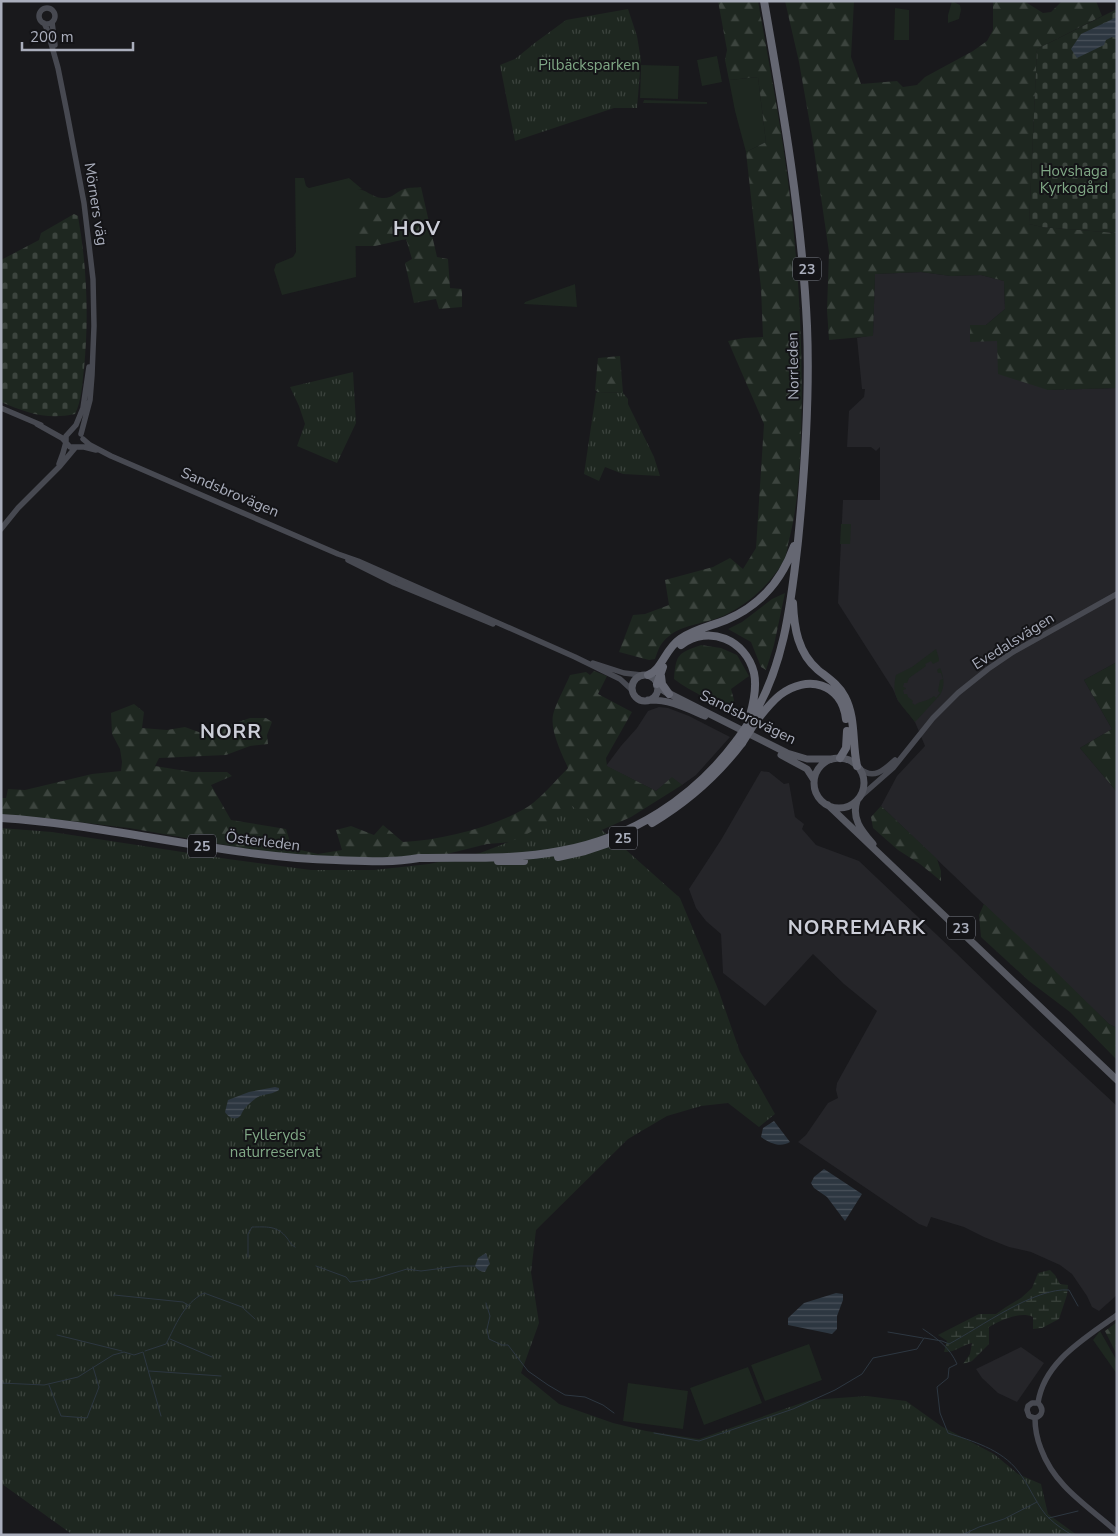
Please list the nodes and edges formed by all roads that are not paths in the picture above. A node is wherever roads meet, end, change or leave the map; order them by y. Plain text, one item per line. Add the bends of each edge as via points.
1 (41, 1) edge
2 (46, 1) edge
3 (765, 1) edge
4 (51, 9) junction
5 (41, 11) junction
6 (52, 22) junction
7 (44, 23) junction
8 (58, 68) junction
9 (93, 345) junction
10 (1, 408) edge
11 (37, 424) junction
12 (70, 432) junction
13 (82, 436) junction
14 (66, 442) junction
15 (76, 447) junction
16 (112, 456) junction
17 (53, 473) junction
18 (799, 528) junction
19 (1, 529) edge
20 (1117, 594) edge
21 (793, 602) junction
22 (575, 657) junction
23 (661, 672) junction
24 (645, 675) junction
25 (657, 685) junction
26 (632, 690) junction
27 (669, 694) junction
28 (648, 700) junction
29 (751, 724) junction
30 (913, 743) junction
31 (840, 758) junction
32 (831, 759) junction
33 (858, 767) junction
34 (814, 780) junction
35 (858, 799) junction
36 (828, 805) junction
37 (1, 818) edge
38 (1117, 1075) edge
39 (1117, 1080) edge
40 (1117, 1315) edge
41 (1038, 1403) junction
42 (1035, 1418) junction
43 (1117, 1532) edge

1 - 5 main road
2 - 4 main road
3 - 18 highway, Norrleden / 23 via 794,189 805,297 807,438
3 - 21 highway, Norrleden / 23 via 798,188 810,324 808,474
4 - 5 main road
4 - 6 main road via 55,14
5 - 7 main road via 39,18
6 - 7 main road
6 - 8 main road, Mörners väg
7 - 8 main road, Mörners väg
8 - 9 main road, Mörners väg via 89,239
9 - 12 main road, Mörners väg via 83,408
9 - 13 main road, Mörners väg via 90,400
10 - 11 main road
11 - 12 main road
11 - 14 main road
12 - 13 main road via 77,431
12 - 14 main road
13 - 15 main road via 82,443
13 - 16 main road, Sandsbrovägen
14 - 15 main road via 70,447
14 - 17 main road
15 - 16 main road, Sandsbrovägen
15 - 17 main road
16 - 22 main road, Sandsbrovägen via 338,554 408,589
17 - 19 main road
18 - 24 highway, 23 via 785,569 760,599 736,616 680,639 669,649 656,671
18 - 29 highway, Norrleden / 25 via 780,653
20 - 30 main road, Evedalsvägen via 988,669 958,693
21 - 29 highway, Norrleden / 25 via 778,670
21 - 33 highway, 23 via 801,648 814,666 837,684 848,703
22 - 24 main road, Sandsbrovägen via 624,673
22 - 26 main road, Sandsbrovägen via 620,679
23 - 25 highway
23 - 27 highway via 662,684
23 - 29 highway via 676,648 688,640 709,635 734,642 749,660 754,674
24 - 25 main road via 654,678
24 - 26 main road, 23 via 634,681
25 - 27 main road, Sandsbrovägen
25 - 28 main road via 656,694
26 - 28 main road, 23 via 638,698
27 - 32 main road, Sandsbrovägen via 787,753 807,759
28 - 34 main road, Sandsbrovägen / 23 via 672,702 728,727 804,766
29 - 31 highway via 791,688 822,685 836,694 845,712 847,744
29 - 37 highway, Österleden / 25, bridge via 716,773 678,806 638,831 604,845 560,856 518,861 299,860 71,825
30 - 33 main road, Evedalsvägen via 878,772 867,774
30 - 35 main road, Evedalsvägen via 893,768
31 - 32 main road
31 - 33 main road
32 - 34 main road via 822,765
33 - 35 main road, 23 via 864,777 864,785
34 - 36 main road, 23 via 816,793
35 - 36 main road via 841,808
35 - 38 main road, 23 via 854,810 856,818 875,846
36 - 39 main road, 23
40 - 41 main road via 1058,1362 1044,1384
41 - 42 main road via 1042,1411
41 - 42 main road via 1032,1403 1027,1410 1029,1416
42 - 43 main road via 1039,1443 1054,1475 1070,1493

